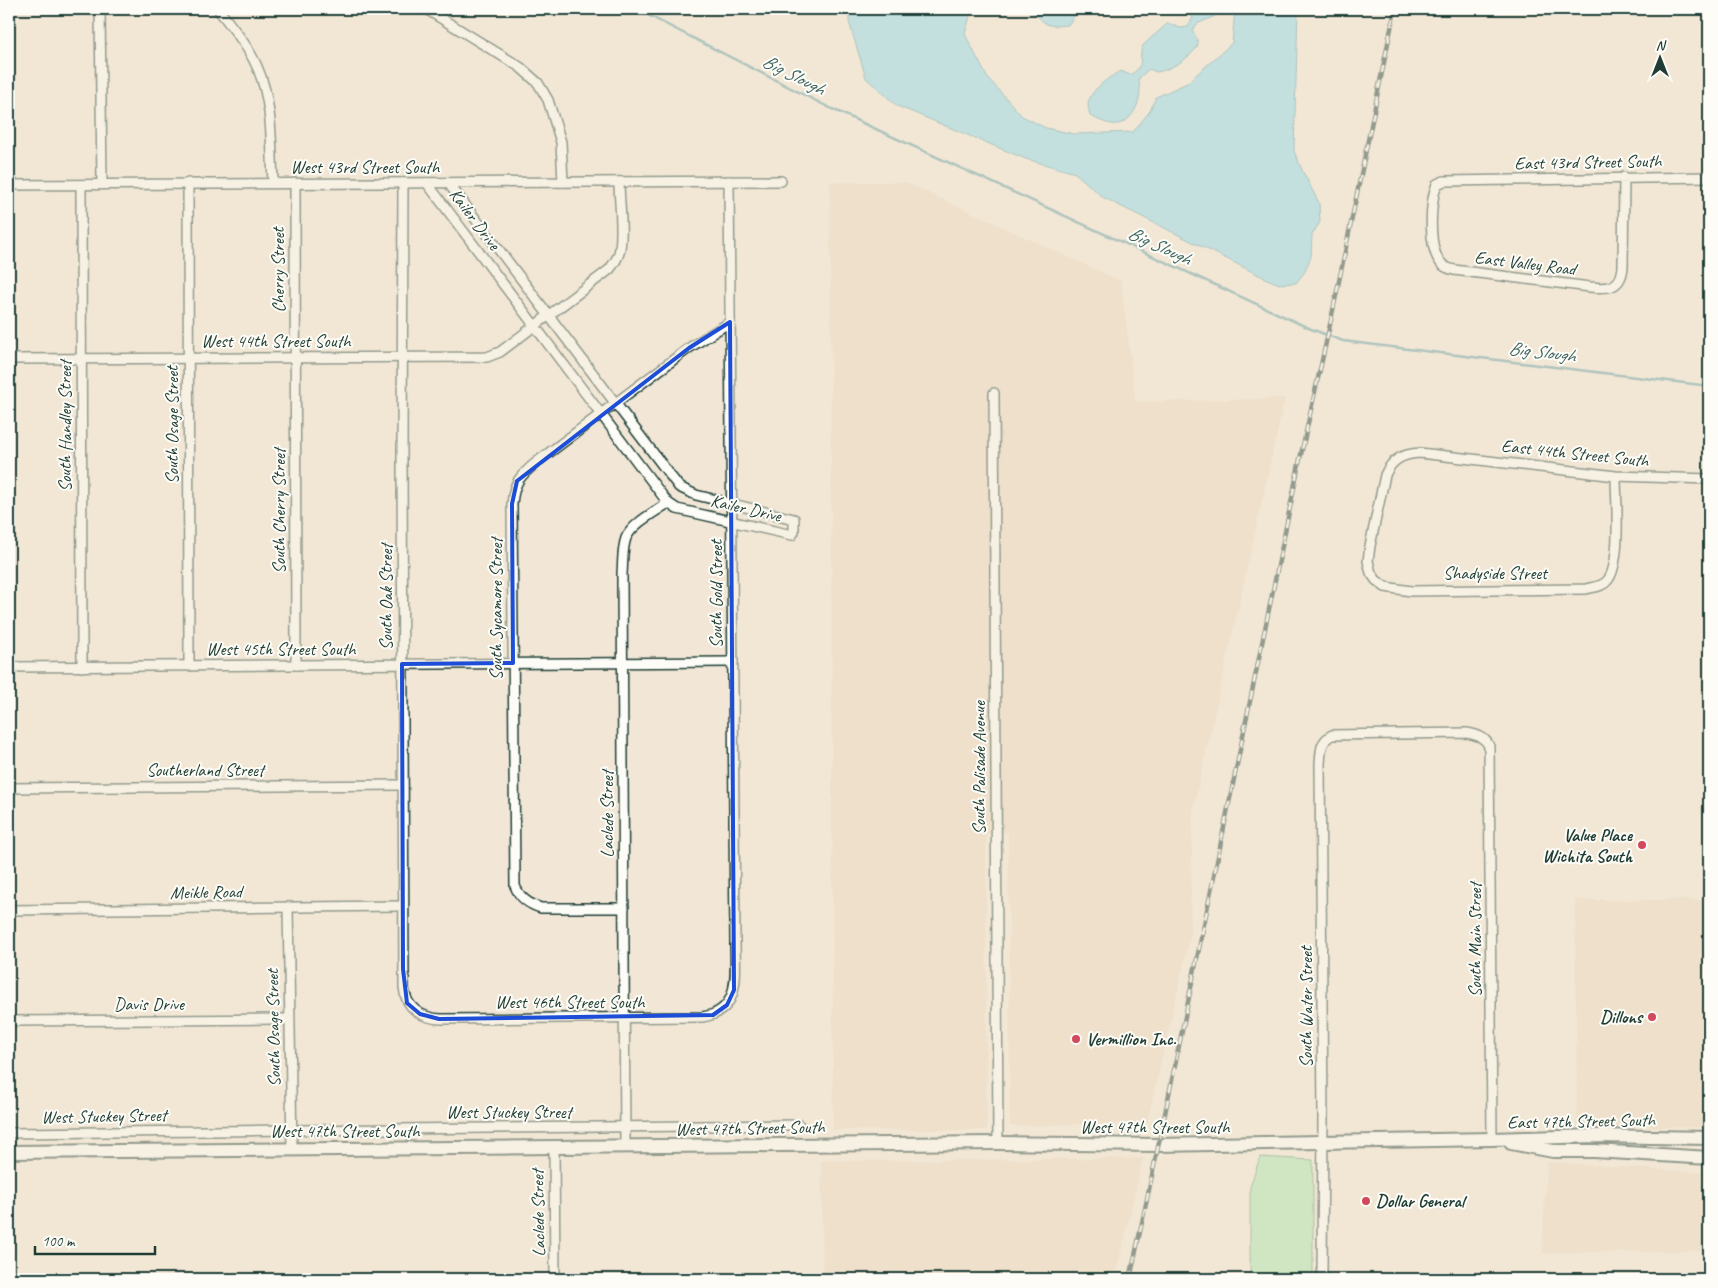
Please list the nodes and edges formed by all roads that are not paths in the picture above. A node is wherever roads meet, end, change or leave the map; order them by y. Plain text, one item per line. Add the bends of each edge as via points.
1 (100, 9) edge
2 (218, 9) edge
3 (426, 9) edge
4 (1624, 177) junction
5 (1709, 177) edge
6 (729, 181) junction
7 (781, 181) dead end
8 (563, 182) junction
9 (619, 182) junction
10 (188, 183) junction
11 (273, 183) junction
12 (295, 183) junction
13 (403, 183) junction
14 (426, 183) junction
15 (102, 184) junction
16 (449, 184) junction
17 (9, 185) edge
18 (81, 185) junction
19 (1443, 265) joint
20 (549, 315) junction
21 (730, 322) junction
22 (535, 326) junction
23 (402, 357) junction
24 (82, 358) junction
25 (188, 358) junction
26 (295, 358) junction
27 (9, 359) edge
28 (994, 392) dead end
29 (616, 404) junction
30 (602, 414) junction
31 (1616, 476) junction
32 (1709, 479) edge
33 (668, 503) junction
34 (732, 503) junction
35 (732, 521) junction
36 (1385, 587) joint
37 (623, 662) junction
38 (732, 662) junction
39 (513, 663) junction
40 (402, 664) junction
41 (296, 665) junction
42 (189, 666) junction
43 (9, 667) edge
44 (82, 667) junction
45 (1327, 738) joint
46 (402, 785) junction
47 (9, 788) edge
48 (403, 906) junction
49 (288, 907) junction
50 (624, 908) junction
51 (9, 910) edge
52 (727, 1005) joint
53 (413, 1008) joint
54 (624, 1018) junction
55 (289, 1019) junction
56 (9, 1021) edge
57 (799, 1125) dead end
58 (625, 1127) junction
59 (292, 1130) junction
60 (9, 1133) edge
61 (1709, 1138) edge
62 (1492, 1140) junction
63 (998, 1143) junction
64 (1322, 1143) junction
65 (625, 1146) junction
66 (554, 1147) junction
67 (292, 1149) junction
68 (9, 1152) edge
69 (1709, 1158) edge
70 (555, 1279) edge
71 (1322, 1279) edge

1 - 15 street
2 - 11 street via 253,58 262,80 270,123
3 - 8 street via 520,67 538,83 548,100 561,142
4 - 5 street, East 43rd Street South
4 - 19 street, East 43rd Street South via 1468,180 1437,184 1432,231 1434,246
4 - 19 street, East Valley Road via 1624,257 1622,277 1614,286 1604,289 1454,270
6 - 7 street, West 43rd Street South
6 - 9 street, West 43rd Street South
6 - 21 street, South Gold Street
8 - 9 street, West 43rd Street South
8 - 16 street, West 43rd Street South
9 - 20 street via 620,240 615,262
10 - 11 street, West 43rd Street South
10 - 15 street, West 43rd Street South
10 - 25 street, South Osage Street
11 - 12 street, West 43rd Street South
12 - 13 street, West 43rd Street South
12 - 26 street, Cherry Street
13 - 14 street, West 43rd Street South
13 - 23 street, South Oak Street
14 - 16 street, West 43rd Street South
14 - 22 street, Kailer Drive
15 - 18 street, West 43rd Street South
16 - 20 street, Kailer Drive
17 - 18 street, West 43rd Street South
18 - 24 street, South Handley Street
20 - 22 street
20 - 29 street, Kailer Drive
21 - 29 street, South Sycamore Street
21 - 34 street, South Gold Street
22 - 23 street, West 44th Street South via 500,352 487,356
22 - 30 street, Kailer Drive
23 - 26 street, West 44th Street South
23 - 40 street, South Oak Street
24 - 25 street, West 44th Street South
24 - 27 street, West 44th Street South
24 - 44 street, South Handley Street
25 - 26 street, West 44th Street South
25 - 42 street, South Osage Street
26 - 41 street, South Cherry Street
28 - 63 street, South Palisade Avenue
29 - 30 street, South Sycamore Street
29 - 34 street, Kailer Drive via 680,488
30 - 33 street, Kailer Drive
30 - 39 street, South Sycamore Street via 531,467 514,486
31 - 32 street, East 44th Street South
31 - 36 street, Shadyside Street via 1616,558 1612,575 1600,586 1586,589 1411,591
31 - 36 street, East 44th Street South via 1437,455 1400,456 1389,467 1368,561 1371,573
33 - 35 street, Kailer Drive via 677,509
33 - 37 street, Laclede Street via 634,528 624,545
34 - 35 street, South Gold Street
34 - 35 street, Kailer Drive via 794,519 794,528 792,535
35 - 38 street, South Gold Street
37 - 38 street, West 45th Street South
37 - 39 street, West 45th Street South
37 - 50 street, Laclede Street
38 - 52 street, South Gold Street via 734,984
39 - 40 street, West 45th Street South
39 - 50 street, South Sycamore Street via 515,886 528,902 541,908
40 - 41 street, West 45th Street South
40 - 46 street, South Oak Street
41 - 42 street, West 45th Street South
42 - 44 street, West 45th Street South
43 - 44 street, West 45th Street South
45 - 62 street, South Main Street via 1338,734 1467,733 1487,741 1490,751
45 - 64 street, South Water Street via 1321,748 1320,764
46 - 47 street, Southerland Street
46 - 48 street, South Oak Street
48 - 49 street, Meikle Road
48 - 53 street, South Oak Street via 404,988 408,1003
49 - 51 street, Meikle Road
49 - 55 street, South Osage Street
50 - 54 street, Laclede Street
52 - 54 street, West 46th Street South via 713,1016
53 - 54 street, West 46th Street South via 428,1018 439,1019
54 - 58 street, Laclede Street
55 - 56 street, Davis Drive
55 - 59 street, South Osage Street
57 - 58 street, West Stuckey Street
58 - 59 street, West Stuckey Street
58 - 65 street, Laclede Street
59 - 60 street, West Stuckey Street
59 - 67 street, South Osage Street
61 - 62 street, East 47th Street South via 1587,1136
62 - 64 street, West 47th Street South
62 - 69 street, East 47th Street South via 1553,1151
63 - 64 street, West 47th Street South
63 - 65 street, West 47th Street South
64 - 71 street, South Water Street
65 - 66 street, West 47th Street South
66 - 67 street, West 47th Street South
66 - 70 street, Laclede Street
67 - 68 street, West 47th Street South

